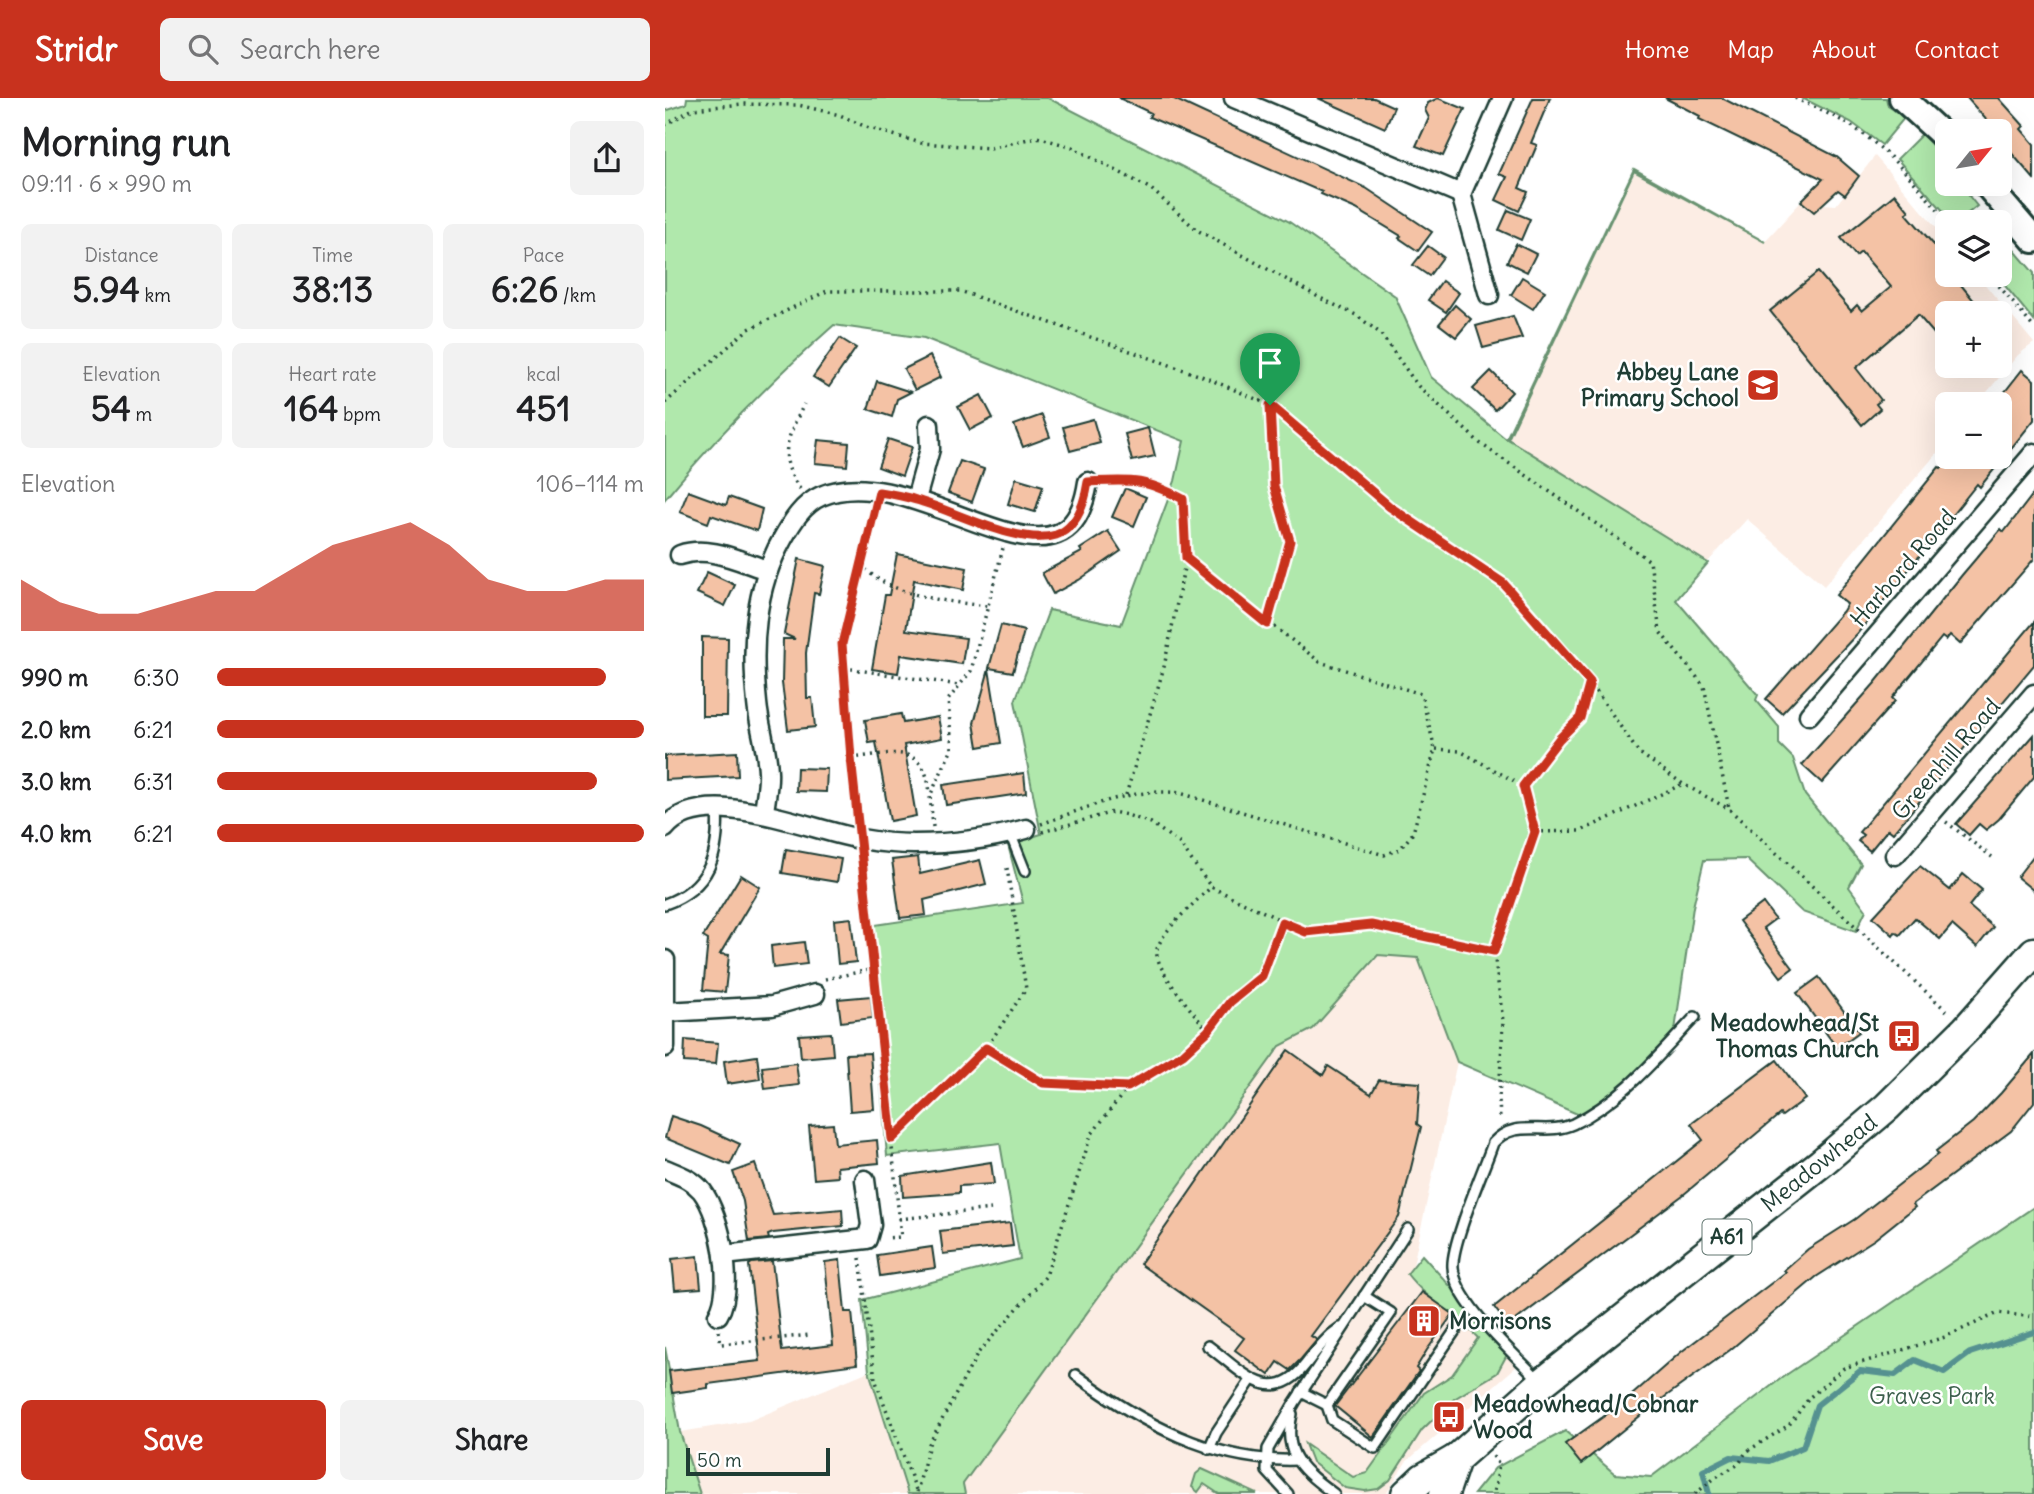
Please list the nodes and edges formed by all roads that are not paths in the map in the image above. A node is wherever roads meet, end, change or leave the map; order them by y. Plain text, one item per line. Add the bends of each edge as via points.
1 (1234, 98) edge
2 (1503, 98) edge
3 (1902, 98) edge
4 (1935, 128) edge
5 (1461, 194) junction
6 (1996, 196) edge
7 (2034, 240) edge
8 (1489, 295) dead end
9 (929, 425) dead end
10 (2034, 453) edge
11 (1088, 482) road end
12 (916, 499) junction
13 (680, 555) dead end
14 (767, 570) junction
15 (2034, 694) edge
16 (1809, 715) dead end
17 (717, 809) junction
18 (764, 813) junction
19 (666, 824) edge
20 (1012, 833) joint
21 (1895, 855) dead end
22 (1025, 871) dead end
23 (665, 904) edge
24 (2034, 953) edge
25 (665, 962) edge
26 (814, 995) road end
27 (666, 1012) edge
28 (1695, 1017) dead end
29 (665, 1047) edge
30 (665, 1169) edge
31 (865, 1180) dead end
32 (1408, 1229) dead end
33 (724, 1255) junction
34 (1364, 1296) junction
35 (718, 1315) road end
36 (1459, 1325) dead end
37 (1344, 1326) junction
38 (1207, 1346) dead end
39 (1076, 1376) dead end
40 (1251, 1380) junction
41 (1542, 1382) junction
42 (1301, 1392) junction
43 (1295, 1402) junction
44 (1327, 1405) junction
45 (1209, 1449) junction
46 (1456, 1459) junction
47 (1297, 1460) junction
48 (1265, 1461) junction
49 (1287, 1494) edge
50 (1334, 1494) edge
51 (1406, 1494) edge
52 (1444, 1494) edge

1 - 5 street
2 - 5 street
3 - 4 main road
5 - 8 street
6 - 7 main road
9 - 12 street via 930,449
10 - 16 street, Harbord Road
11 - 12 street via 1081,511 1058,534 1041,537 1007,531
12 - 14 street via 838,490 810,503 789,526
13 - 14 street via 718,554
14 - 18 street via 756,609 754,654 768,772
15 - 21 street, Greenhill Road
17 - 18 street
17 - 19 street via 689,812
17 - 23 lane via 715,858 682,898
18 - 20 street via 861,839 935,843
20 - 22 lane
24 - 41 highway, Meadowhead / A61 via 1966,1030 1887,1107
25 - 27 street
26 - 27 street via 772,1006
27 - 29 street
28 - 41 lane via 1619,1096 1573,1124 1554,1130 1517,1128 1493,1143 1452,1265 1465,1298
30 - 33 street via 701,1190 714,1215
31 - 33 street via 871,1225 863,1240
32 - 34 lane
33 - 35 street via 727,1294
34 - 37 lane
34 - 44 lane via 1391,1313
36 - 44 lane via 1375,1448 1332,1420
37 - 40 lane via 1329,1335 1294,1379 1277,1385
37 - 42 lane
38 - 40 lane
39 - 45 lane via 1114,1403
40 - 45 lane
41 - 46 highway, Meadowhead / A61
42 - 43 lane
42 - 44 lane
43 - 47 lane via 1288,1431
43 - 48 lane
45 - 48 lane
46 - 51 highway, Meadowhead / A61
46 - 52 highway, Meadowhead / A61
47 - 48 lane
47 - 50 lane
48 - 49 lane via 1271,1478

